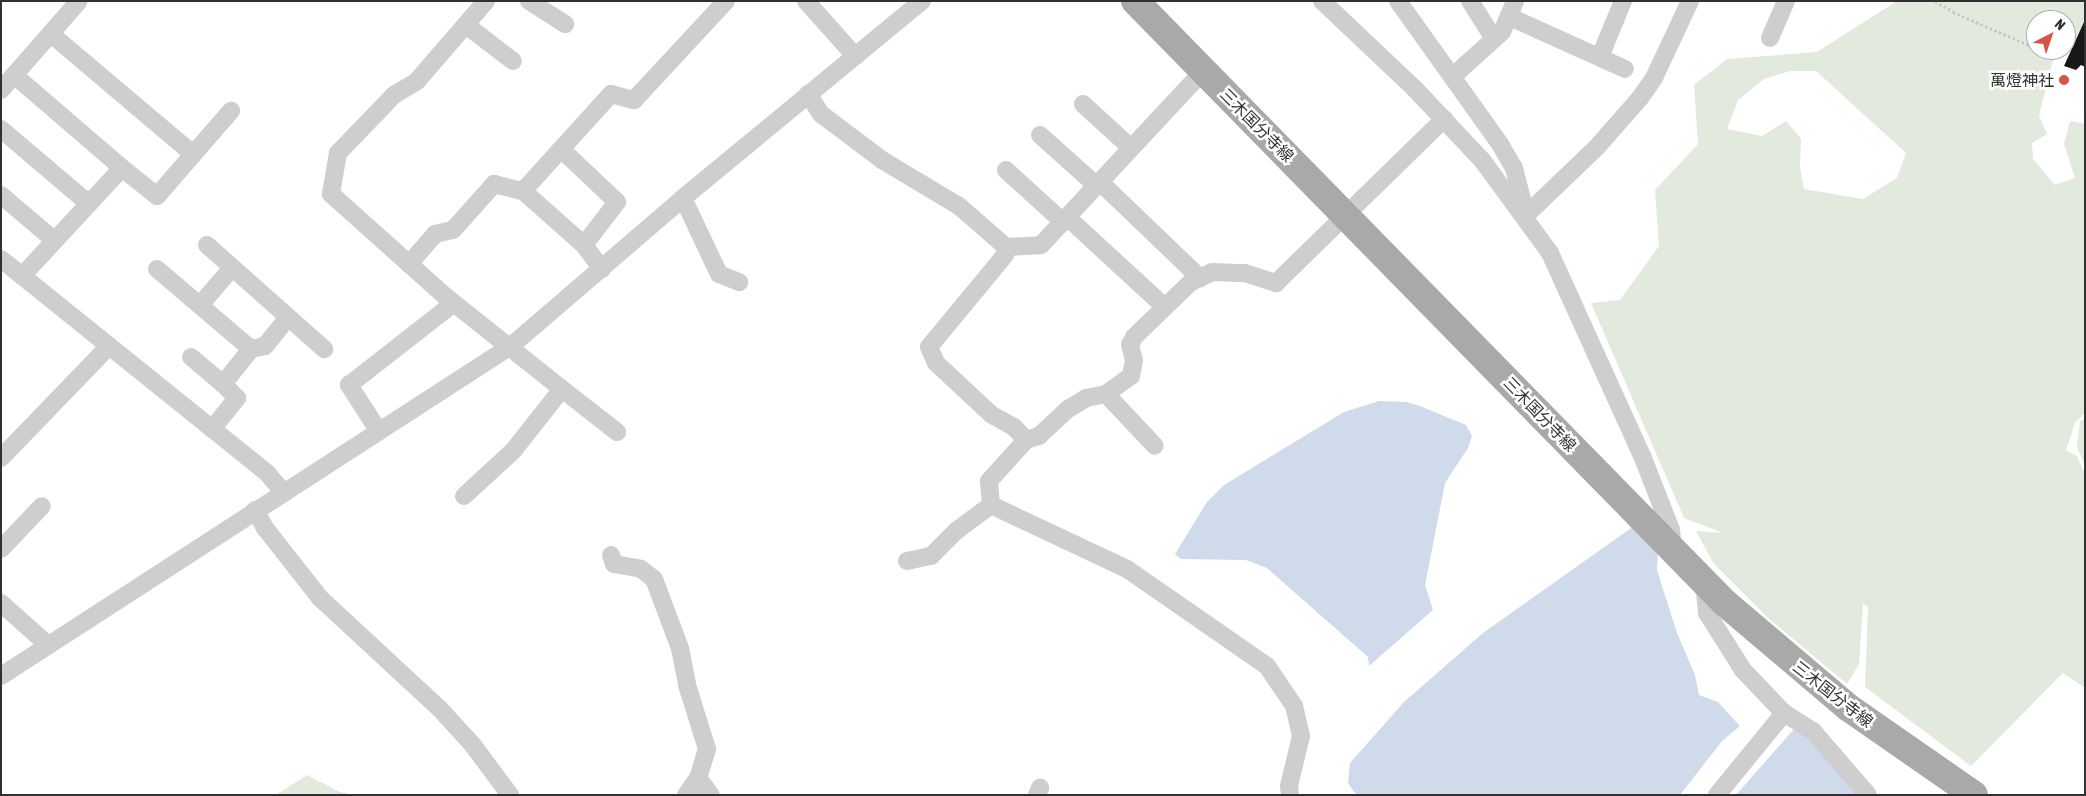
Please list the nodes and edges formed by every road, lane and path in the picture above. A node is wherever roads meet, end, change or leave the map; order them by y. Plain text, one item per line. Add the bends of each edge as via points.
1 (79, 1) edge
2 (486, 1) edge
3 (529, 1) edge
4 (726, 1) edge
5 (806, 1) edge
6 (922, 1) edge
7 (1135, 1) edge
8 (1322, 1) edge
9 (1398, 1) edge
10 (1470, 1) edge
11 (1623, 1) edge
12 (1690, 1) edge
13 (1786, 1) edge
14 (1935, 1) edge
15 (1512, 9) edge
16 (565, 24) dead end
17 (466, 25) junction
18 (50, 34) junction
19 (1770, 38) dead end
20 (1494, 39) junction
21 (2026, 44) edge
22 (856, 56) junction
23 (1600, 57) junction
24 (513, 61) dead end
25 (1625, 69) dead end
26 (1203, 71) junction
27 (14, 75) junction
28 (1452, 77) junction
29 (1, 90) edge
30 (808, 94) junction
31 (1083, 104) dead end
32 (231, 111) dead end
33 (1444, 120) junction
34 (1, 129) edge
35 (1040, 135) dead end
36 (1131, 148) junction
37 (562, 149) junction
38 (193, 154) junction
39 (122, 168) junction
40 (1006, 170) dead end
41 (1098, 184) junction
42 (523, 191) junction
43 (1, 195) edge
44 (683, 198) junction
45 (88, 203) junction
46 (1526, 215) junction
47 (1346, 216) junction
48 (1065, 219) junction
49 (54, 240) junction
50 (207, 245) dead end
51 (584, 245) junction
52 (1006, 247) junction
53 (1, 259) edge
54 (409, 264) junction
55 (232, 268) junction
56 (157, 269) dead end
57 (602, 269) junction
58 (22, 276) junction
59 (1200, 278) junction
60 (739, 282) dead end
61 (454, 303) junction
62 (200, 305) junction
63 (1165, 308) junction
64 (288, 318) junction
65 (109, 346) junction
66 (511, 346) junction
67 (251, 349) junction
68 (324, 349) dead end
69 (191, 357) dead end
70 (223, 384) junction
71 (562, 389) junction
72 (1106, 394) junction
73 (212, 428) junction
74 (378, 430) junction
75 (617, 432) dead end
76 (1026, 440) junction
77 (1155, 446) dead end
78 (1, 458) edge
79 (284, 493) junction
80 (464, 496) dead end
81 (990, 505) junction
82 (42, 506) dead end
83 (255, 510) junction
84 (1, 549) edge
85 (1673, 549) junction
86 (611, 554) dead end
87 (907, 561) dead end
88 (1704, 583) junction
89 (1, 603) edge
90 (48, 645) junction
91 (1, 676) edge
92 (1784, 713) junction
93 (698, 778) junction
94 (510, 795) edge
95 (686, 795) edge
96 (711, 795) edge
97 (1290, 795) edge
98 (1717, 795) edge
99 (1868, 795) edge
100 (1974, 795) edge

1 - 18 street
2 - 17 street
3 - 16 street
4 - 37 street via 634,100 611,94
5 - 22 street
6 - 22 street
7 - 26 main road, 三木国分寺線
8 - 33 street
9 - 28 street
10 - 20 street
11 - 23 street
12 - 46 street via 1654,78 1640,98 1597,147
13 - 19 street
14 - 21 path via 1952,12
15 - 20 street
15 - 23 street
17 - 24 street
17 - 54 street via 417,81 394,95 338,153 331,194
18 - 27 street
18 - 38 street
20 - 28 street
22 - 30 street
23 - 25 street
26 - 36 street
26 - 47 main road, 三木国分寺線
27 - 29 street
27 - 39 street
28 - 46 street via 1475,106 1514,168
30 - 44 street
30 - 52 street via 821,114 882,160 959,206
31 - 36 street
32 - 38 street
33 - 46 street via 1482,160
33 - 47 street
34 - 45 street
35 - 41 street
36 - 41 street
37 - 42 street
37 - 51 street via 618,202
38 - 39 street via 158,196
39 - 45 street
40 - 48 street
41 - 48 street
41 - 59 street
42 - 51 street
42 - 54 street via 494,184 453,230 435,234
43 - 49 street
44 - 57 street
44 - 60 street via 719,274
45 - 49 street
46 - 85 street via 1550,253 1605,370 1671,530
47 - 59 street via 1276,283 1245,273 1212,272
47 - 85 main road, 三木国分寺線
48 - 52 street via 1042,245
48 - 63 street
49 - 58 street
50 - 55 street
51 - 57 street
52 - 76 street via 1005,255 929,347 936,363 992,415 1014,427
53 - 58 street
54 - 61 street
55 - 62 street
55 - 64 street
56 - 62 street
57 - 66 street
58 - 65 street
59 - 63 street
61 - 66 street
61 - 74 street via 349,385
62 - 67 street
63 - 72 street via 1134,337 1130,346 1134,360 1131,376
64 - 67 street via 265,346
64 - 68 street
65 - 73 street
65 - 78 street
66 - 71 street
66 - 74 street
67 - 70 street
69 - 70 street
70 - 73 street via 237,398
71 - 75 street
71 - 80 street via 513,451
72 - 76 street via 1086,398 1068,409 1040,436
72 - 77 street
73 - 79 street via 268,474
74 - 79 street
76 - 81 street via 989,481
79 - 83 street
81 - 87 street via 956,531 931,556
81 - 97 street via 1127,569 1266,666 1294,706 1301,736 1289,786
82 - 84 street
83 - 90 street
83 - 94 street via 265,528 320,598 440,709 472,744
85 - 88 main road, 三木国分寺線
86 - 93 street via 614,564 641,568 654,579 680,648 687,685 707,749
88 - 92 street via 1707,613 1716,631 1755,686
88 - 100 main road, 三木国分寺線 via 1798,668 1849,708
89 - 90 street
90 - 91 street
92 - 98 street
92 - 99 street via 1813,731
93 - 95 street
93 - 96 street

